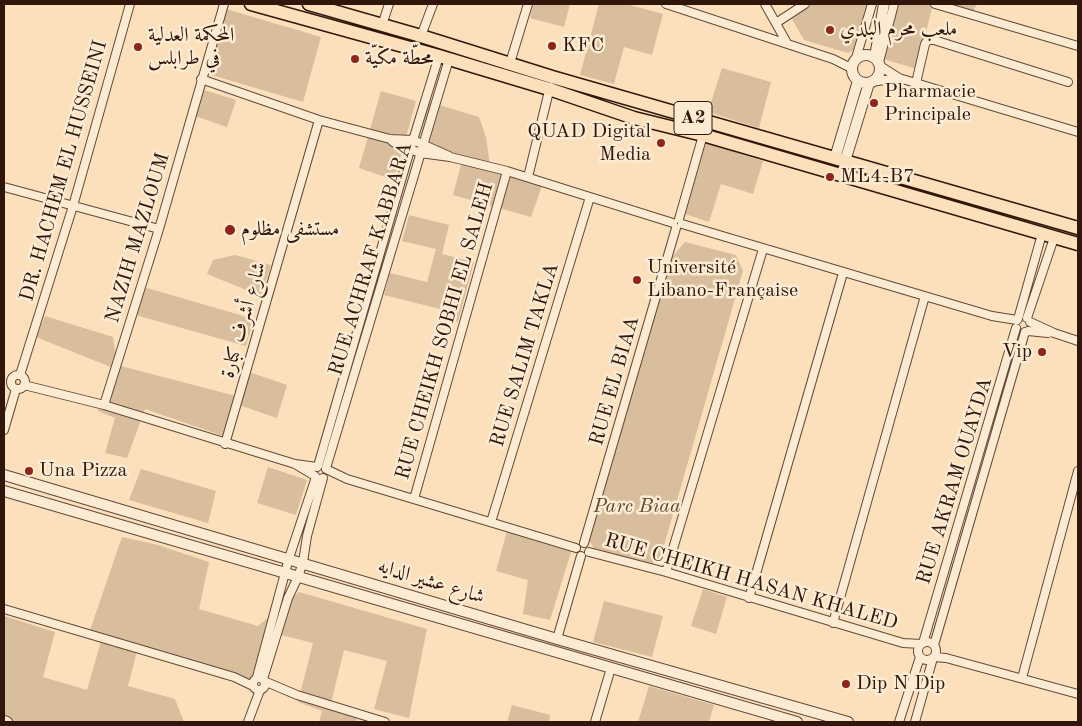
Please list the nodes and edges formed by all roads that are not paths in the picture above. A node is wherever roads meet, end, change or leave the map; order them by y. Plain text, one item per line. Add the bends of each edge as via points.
1 (130, 4) edge
2 (224, 4) edge
3 (250, 4) edge
4 (309, 4) edge
5 (389, 4) edge
6 (434, 4) edge
7 (528, 4) edge
8 (666, 4) edge
9 (765, 4) edge
10 (805, 4) edge
11 (872, 4) edge
12 (894, 4) edge
13 (935, 4) edge
14 (883, 5) edge
15 (776, 23) junction
16 (382, 25) junction
17 (421, 36) junction
18 (787, 43) junction
19 (1078, 46) edge
20 (444, 57) junction
21 (856, 60) junction
22 (878, 62) junction
23 (510, 63) junction
24 (899, 78) junction
25 (201, 80) junction
26 (866, 82) junction
27 (1068, 82) dead end
28 (551, 83) junction
29 (916, 83) junction
30 (320, 120) junction
31 (1078, 132) edge
32 (703, 135) junction
33 (390, 139) junction
34 (413, 140) junction
35 (423, 144) junction
36 (410, 150) junction
37 (420, 153) junction
38 (450, 157) junction
39 (840, 159) junction
40 (507, 171) junction
41 (528, 177) junction
42 (4, 187) edge
43 (940, 188) junction
44 (590, 197) junction
45 (936, 203) junction
46 (73, 206) junction
47 (678, 224) junction
48 (1078, 228) edge
49 (159, 230) junction
50 (1048, 236) junction
51 (1078, 244) edge
52 (763, 249) junction
53 (843, 273) junction
54 (925, 296) junction
55 (1017, 323) junction
56 (1028, 326) junction
57 (1078, 341) edge
58 (20, 375) junction
59 (7, 380) edge
60 (24, 385) junction
61 (16, 389) junction
62 (104, 405) junction
63 (4, 430) edge
64 (226, 444) junction
65 (1078, 471) edge
66 (321, 472) junction
67 (4, 475) edge
68 (4, 491) edge
69 (414, 499) junction
70 (491, 522) junction
71 (584, 543) junction
72 (576, 548) junction
73 (589, 552) junction
74 (581, 556) junction
75 (289, 558) junction
76 (303, 562) junction
77 (666, 572) junction
78 (285, 573) junction
79 (298, 577) junction
80 (749, 598) junction
81 (4, 609) edge
82 (834, 622) junction
83 (557, 639) junction
84 (903, 643) junction
85 (922, 644) junction
86 (935, 646) junction
87 (919, 655) junction
88 (933, 657) junction
89 (946, 658) junction
90 (611, 668) junction
91 (1022, 678) junction
92 (259, 684) junction
93 (1078, 694) edge
94 (366, 719) edge
95 (248, 722) edge
96 (385, 722) edge
97 (595, 722) edge
98 (797, 722) edge
99 (848, 722) edge
100 (899, 722) edge
101 (915, 722) edge

1 - 46 street, DR. HACHEM EL HUSSEINI
2 - 25 street, NAZIH MAZLOUM
3 - 20 highway, A2
4 - 16 highway, A2
5 - 16 street
6 - 17 street
7 - 23 street
8 - 18 street
9 - 15 street
10 - 15 street
11 - 21 street
12 - 22 street
13 - 19 street
14 - 21 street via 868,48
14 - 22 street
15 - 18 street
16 - 17 highway, A2
17 - 23 highway, A2
18 - 21 street via 833,59
20 - 28 highway, A2
20 - 34 street, RUE ACHRAF KABBARA
20 - 35 street, RUE ACHRAF KABBARA
21 - 22 street via 867,54
21 - 26 street via 853,76
22 - 24 street
22 - 26 street via 878,76
23 - 28 highway, A2
24 - 26 street
24 - 29 street
25 - 30 street
25 - 49 street, NAZIH MAZLOUM
26 - 39 street
27 - 29 street via 928,40
28 - 32 highway, A2 via 634,118
28 - 39 highway, A2
28 - 41 street
29 - 31 street
30 - 33 street
30 - 64 street, شارع أشرف كبارة
32 - 45 highway, A2
32 - 47 street, RUE EL BIAA
33 - 34 street
33 - 36 street
34 - 35 street
34 - 36 street, RUE ACHRAF KABBARA
35 - 37 street, RUE ACHRAF KABBARA
35 - 38 street
36 - 37 street
36 - 66 street, RUE ACHRAF KABBARA
37 - 38 street
37 - 66 street, RUE ACHRAF KABBARA
38 - 40 street
39 - 43 highway, A2
40 - 41 street
40 - 69 street, RUE CHEIKH SOBHI EL SALEH
41 - 44 street
42 - 46 street
43 - 45 highway
43 - 48 highway, A2
44 - 47 street
44 - 70 street, RUE SALIM TAKLA
45 - 50 highway, A2
46 - 49 street
46 - 58 street, DR. HACHEM EL HUSSEINI
47 - 52 street
47 - 71 street, RUE EL BIAA
49 - 62 street, NAZIH MAZLOUM
50 - 51 highway, A2
50 - 55 street, RUE AKRAM OUAYDA
50 - 56 street, RUE AKRAM OUAYDA
52 - 53 street
52 - 77 street
53 - 54 street
53 - 80 street
54 - 55 street
54 - 82 street
55 - 56 street via 1022,332
55 - 56 street via 1024,317
55 - 85 street, RUE AKRAM OUAYDA
56 - 57 street
56 - 86 street, RUE AKRAM OUAYDA
58 - 59 street
58 - 60 street via 25,380
59 - 61 street
60 - 61 street
60 - 62 street, RUE CHEIKH HASAN KHALED
61 - 63 street
62 - 64 street, RUE CHEIKH HASAN KHALED
64 - 66 street, RUE CHEIKH HASAN KHALED
65 - 91 street
66 - 69 street, RUE CHEIKH HASAN KHALED
66 - 75 street, RUE ACHRAF KABBARA
66 - 76 street, RUE ACHRAF KABBARA
67 - 75 street, شارع عشير الدايه
68 - 78 street, شارع عشير الدايه
69 - 70 street, RUE CHEIKH HASAN KHALED
70 - 72 street, RUE CHEIKH HASAN KHALED
71 - 72 street
71 - 73 street
72 - 74 street
73 - 74 street
73 - 77 street, RUE CHEIKH HASAN KHALED
74 - 83 street
75 - 76 street, شارع عشير الدايه
75 - 78 street, RUE ACHRAF KABBARA
76 - 79 street, RUE ACHRAF KABBARA
76 - 83 street, شارع عشير الدايه
77 - 80 street, RUE CHEIKH HASAN KHALED
78 - 79 street, شارع عشير الدايه
78 - 92 street, RUE ACHRAF KABBARA
79 - 90 street, شارع عشير الدايه
79 - 92 street, RUE ACHRAF KABBARA
80 - 82 street, RUE CHEIKH HASAN KHALED
81 - 92 street
82 - 84 street, RUE CHEIKH HASAN KHALED
83 - 99 street, شارع عشير الدايه
84 - 85 street, RUE CHEIKH HASAN KHALED
84 - 87 street, RUE CHEIKH HASAN KHALED
85 - 86 street via 929,642
85 - 87 street
86 - 88 street
86 - 89 street
87 - 88 street via 927,660
87 - 100 street
88 - 89 street
88 - 101 street
89 - 91 street
90 - 97 street
90 - 98 street, شارع عشير الدايه
91 - 93 street
92 - 94 street
92 - 95 street, RUE ACHRAF KABBARA
94 - 96 street

